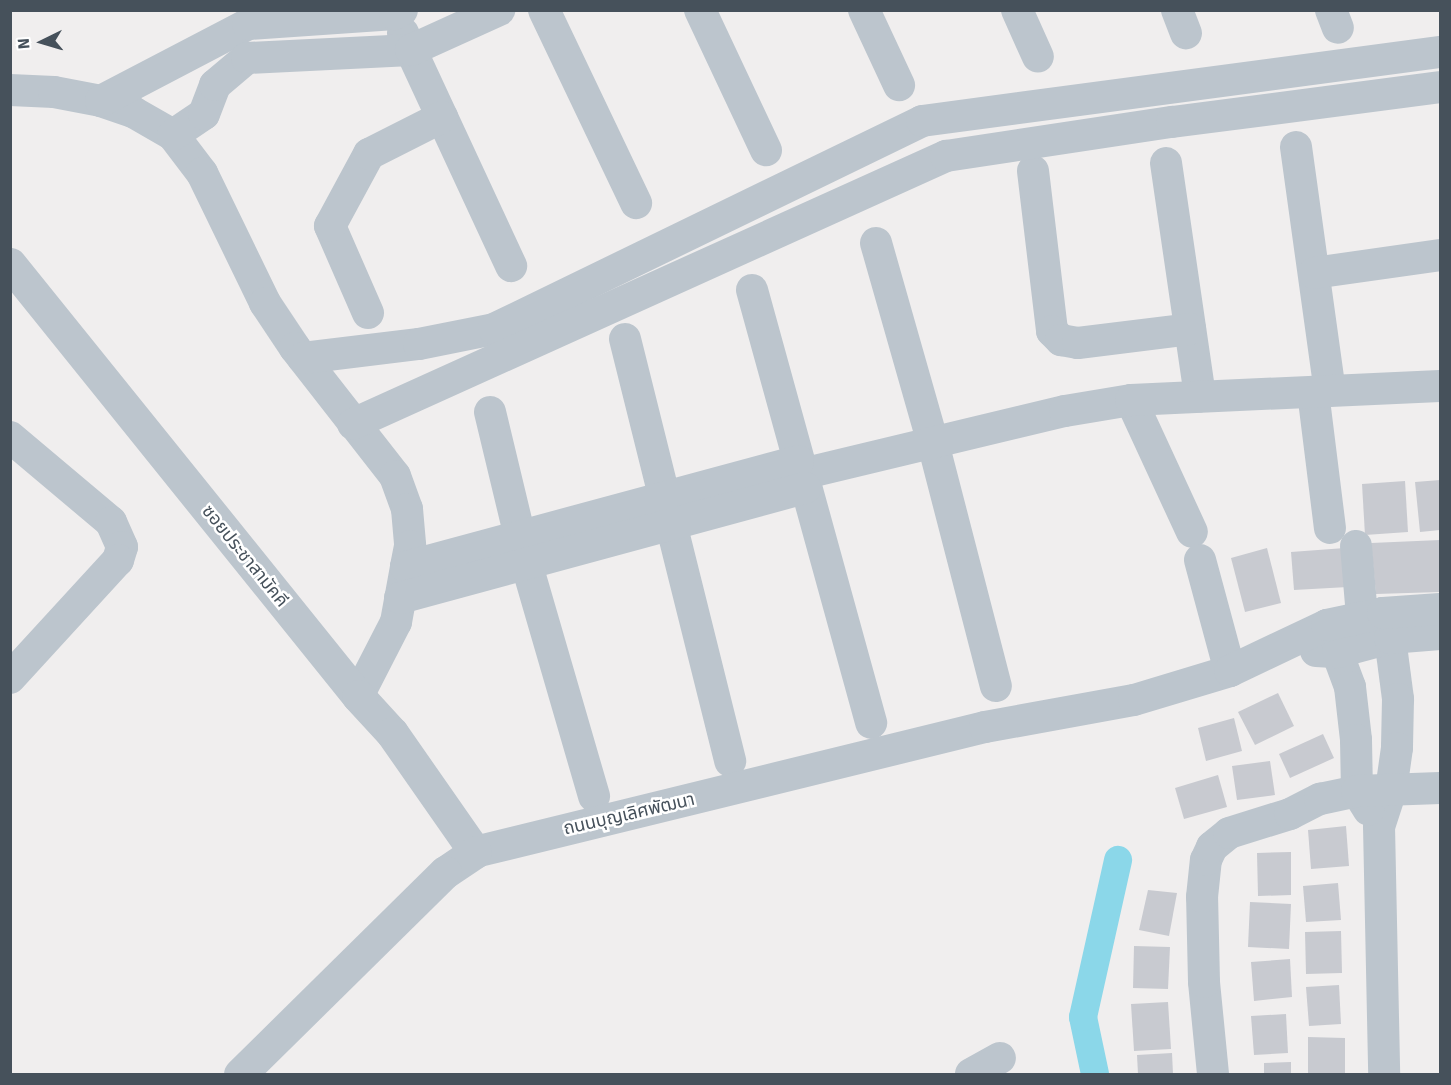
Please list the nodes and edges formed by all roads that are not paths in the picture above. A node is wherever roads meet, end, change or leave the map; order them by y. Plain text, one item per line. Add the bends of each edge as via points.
1 (499, 10) edge
2 (544, 10) edge
3 (700, 10) edge
4 (864, 10) edge
5 (1017, 10) edge
6 (396, 12) edge
7 (411, 50) junction
8 (1440, 52) edge
9 (1038, 57) dead end
10 (899, 85) dead end
11 (1440, 87) edge
12 (10, 90) edge
13 (101, 101) junction
14 (442, 117) junction
15 (173, 135) junction
16 (1296, 147) dead end
17 (766, 150) dead end
18 (1166, 163) dead end
19 (1033, 171) dead end
20 (636, 203) dead end
21 (876, 243) dead end
22 (1440, 255) edge
23 (10, 264) edge
24 (511, 266) dead end
25 (1314, 273) junction
26 (752, 290) dead end
27 (368, 313) dead end
28 (1190, 329) junction
29 (625, 339) dead end
30 (303, 358) junction
31 (1440, 386) edge
32 (1322, 392) junction
33 (1200, 398) junction
34 (1131, 400) junction
35 (490, 412) dead end
36 (353, 424) junction
37 (933, 443) junction
38 (16, 452) edge
39 (802, 474) junction
40 (668, 511) junction
41 (1330, 528) dead end
42 (1356, 546) dead end
43 (523, 549) junction
44 (406, 567) junction
45 (400, 597) junction
46 (1440, 609) edge
47 (1378, 622) junction
48 (1440, 634) edge
49 (1332, 638) junction
50 (1230, 671) junction
51 (10, 678) edge
52 (996, 686) dead end
53 (358, 696) junction
54 (871, 723) dead end
55 (730, 761) dead end
56 (1440, 788) edge
57 (1391, 790) junction
58 (1357, 791) junction
59 (594, 796) dead end
60 (1379, 826) junction
61 (476, 852) junction
62 (1000, 1058) dead end
63 (240, 1074) edge
64 (971, 1074) edge
65 (1213, 1074) edge
66 (1384, 1074) edge

1 - 7 street
2 - 20 street
3 - 17 street
4 - 10 street
5 - 9 street
6 - 7 street
6 - 13 street via 248,24
7 - 14 street
7 - 15 street via 248,58 215,85 204,114
8 - 30 street via 922,121 494,329 419,344
11 - 36 street via 946,156
12 - 13 street via 54,92
13 - 15 street via 133,112
14 - 24 street
14 - 27 street via 369,154 330,226
15 - 30 street via 202,173 265,303
16 - 25 street
18 - 28 street
19 - 28 street via 1052,331 1060,340 1078,343
21 - 37 street
22 - 25 street
23 - 53 street, ซอยประชาสามัคคี
25 - 32 street
26 - 39 street
28 - 33 street
29 - 40 street
30 - 36 street
31 - 32 street
32 - 33 street
32 - 41 street
33 - 34 street
34 - 37 street via 1065,411
34 - 50 street via 1196,546
35 - 43 street
36 - 44 street via 395,476 407,509 410,546
37 - 39 street
37 - 52 street
38 - 51 street via 111,522 122,547 118,560
39 - 40 street
39 - 54 street
40 - 43 street
40 - 55 street
42 - 47 street
43 - 44 street
43 - 45 street
43 - 59 street
44 - 45 street
45 - 53 street via 396,622
46 - 47 street
47 - 48 street
47 - 49 street
47 - 57 street via 1398,699
49 - 50 street, ถนนบุญเลิศพัฒนา via 1273,650
49 - 58 street via 1350,687
50 - 61 street, ถนนบุญเลิศพัฒนา via 1134,700 985,727
53 - 61 street, ซอยประชาสามัคคี via 392,733
56 - 57 street
57 - 58 street
57 - 60 street
58 - 60 street
58 - 65 street via 1320,799 1290,814 1229,833 1212,847 1206,860 1202,897 1204,982
60 - 66 street
61 - 63 street, ถนนบุญเลิศพัฒนา via 445,872
62 - 64 street

